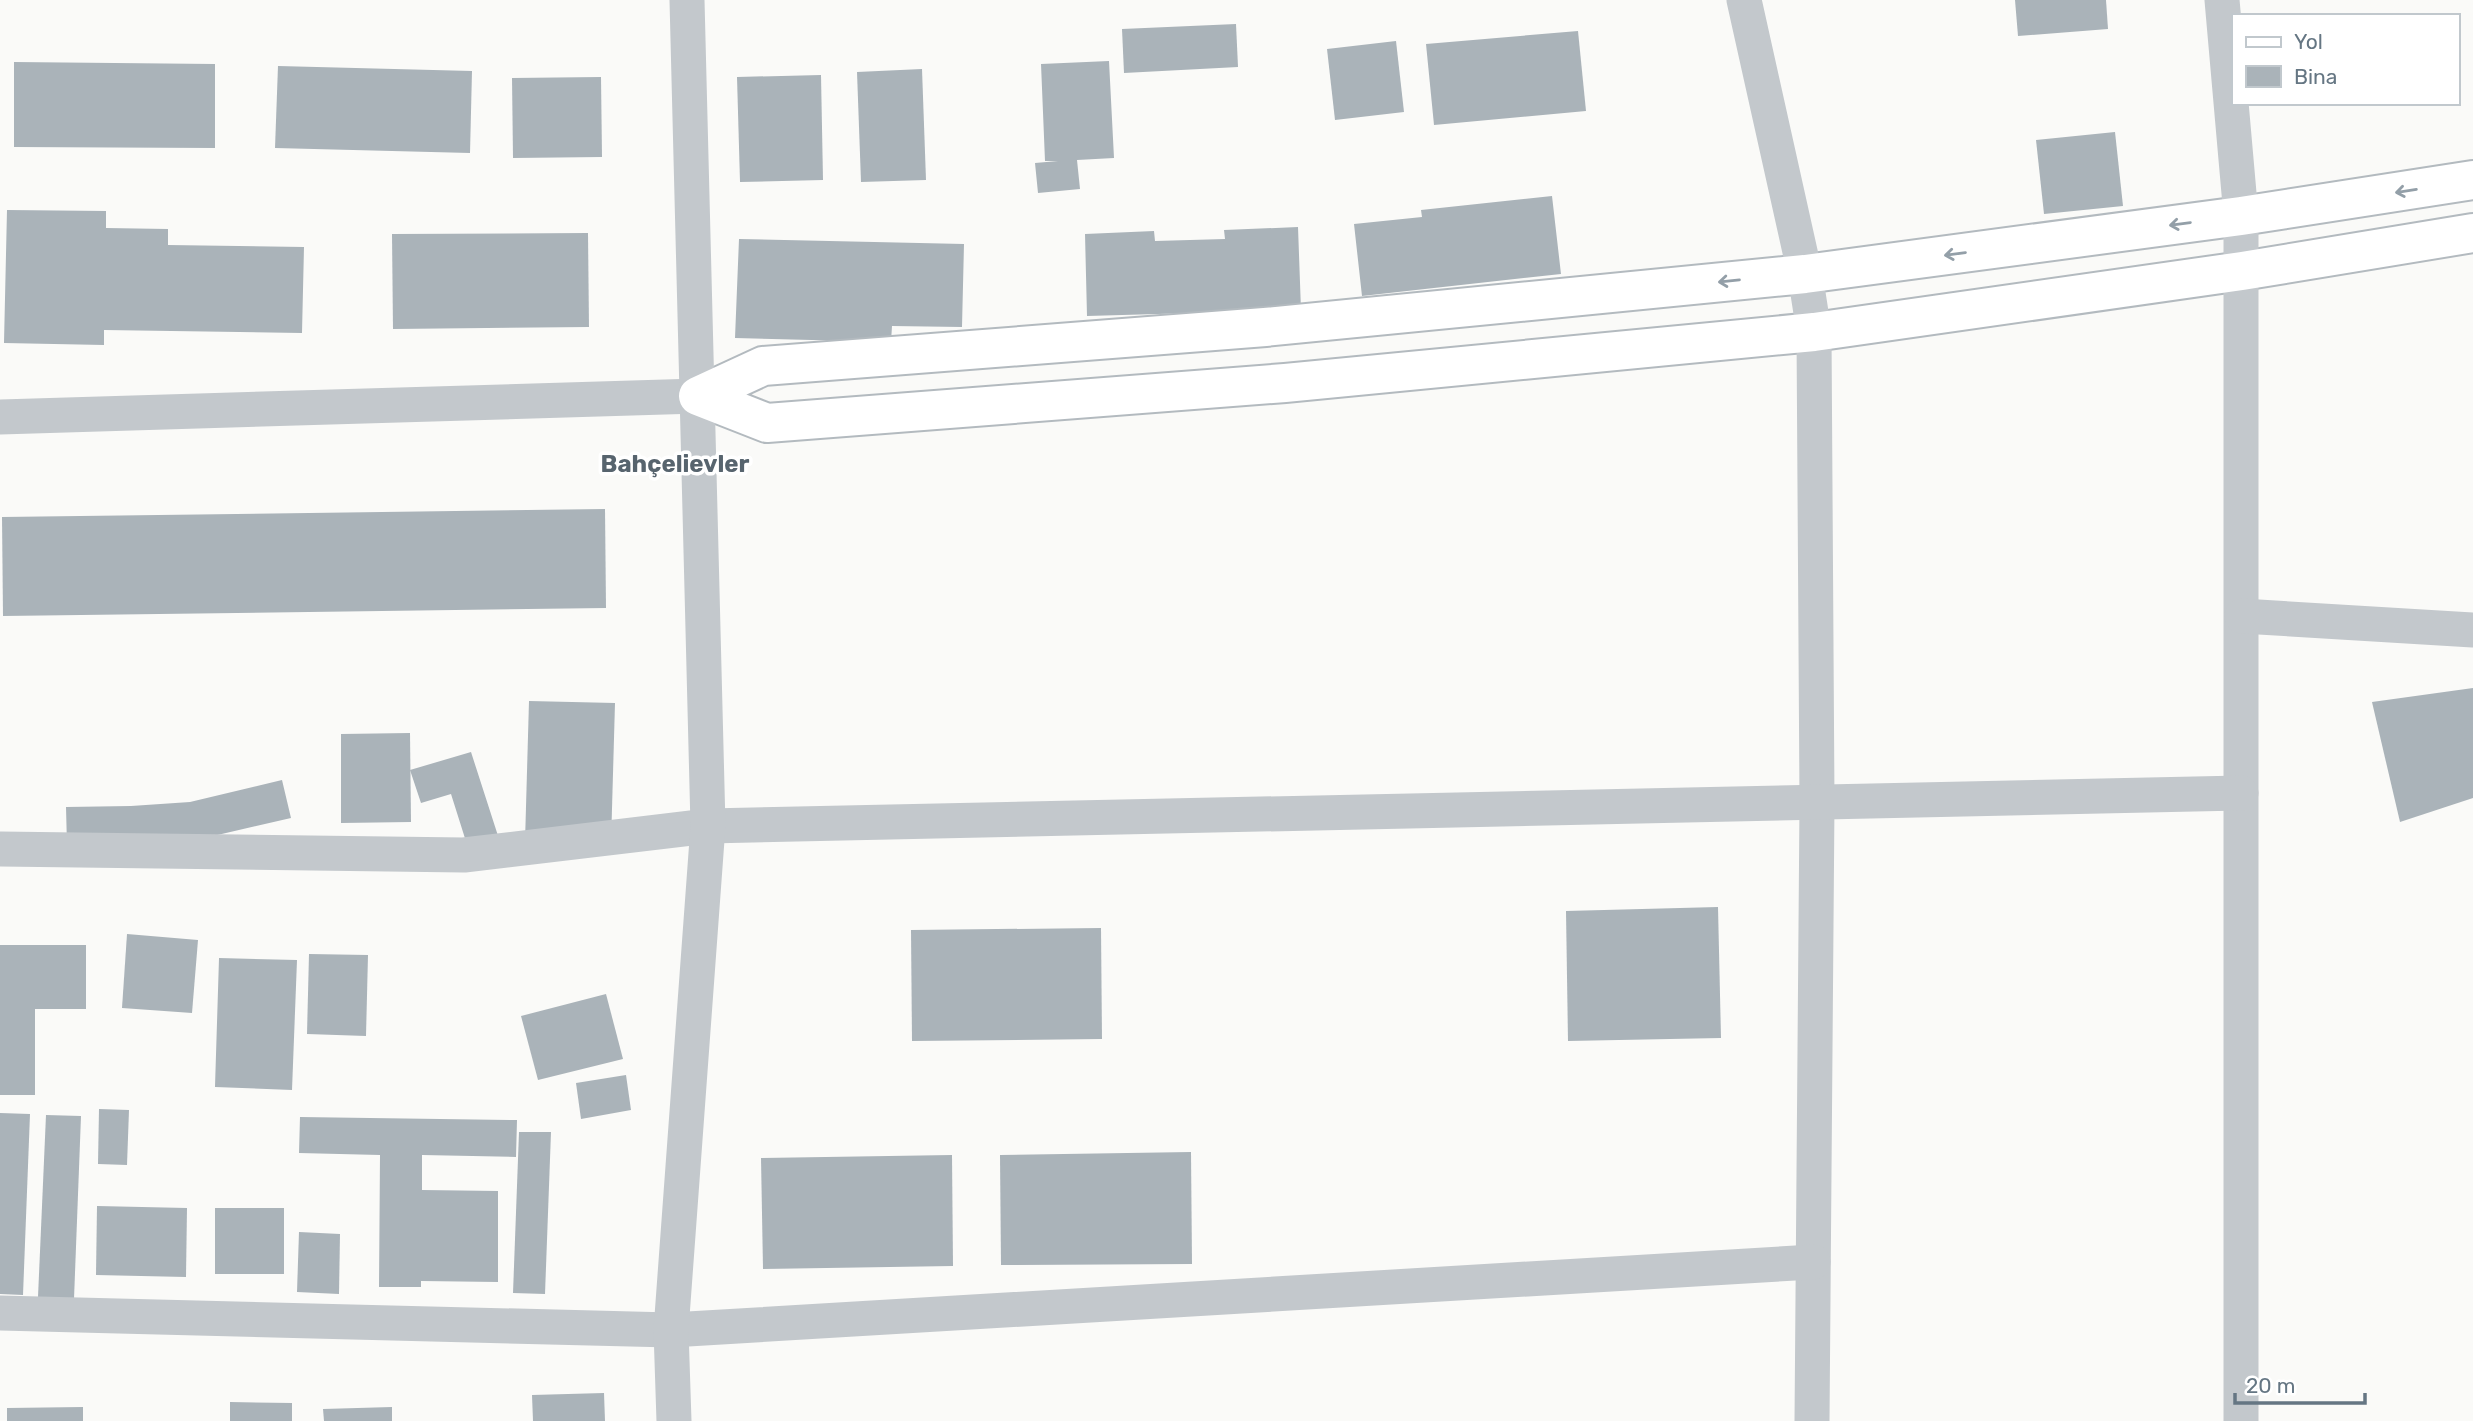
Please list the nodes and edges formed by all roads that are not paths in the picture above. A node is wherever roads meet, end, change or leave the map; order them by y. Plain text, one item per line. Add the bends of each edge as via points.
1 (678, 0) edge
2 (687, 0) edge
3 (698, 0) edge
4 (1744, 0) edge
5 (2222, 0) edge
6 (2473, 180) edge
7 (2241, 216) junction
8 (2473, 233) edge
9 (2242, 271) junction
10 (1805, 274) junction
11 (1814, 332) junction
12 (698, 396) junction
13 (0, 417) edge
14 (2242, 616) junction
15 (2473, 630) edge
16 (2241, 793) junction
17 (1817, 802) junction
18 (708, 826) junction
19 (0, 849) edge
20 (1813, 1262) junction
21 (0, 1313) edge
22 (671, 1330) junction
23 (674, 1421) edge
24 (1812, 1421) edge
25 (2241, 1421) edge

1 - 2 street
2 - 3 street
2 - 12 street
4 - 10 street
5 - 7 street
6 -> 7 street
7 - 9 street
7 -> 10 street
8 - 9 street
9 - 11 street
9 - 14 street
10 - 11 street
10 -> 12 street via 1265,327 763,366
11 - 12 street via 1285,383 767,424
11 - 17 street
12 - 13 street
12 - 18 street
14 - 15 street
14 - 16 street
16 - 17 street
16 - 25 street
17 - 18 street
17 - 20 street
18 - 19 street via 464,855
18 - 22 street
20 - 22 street
20 - 24 street
21 - 22 street
22 - 23 street

